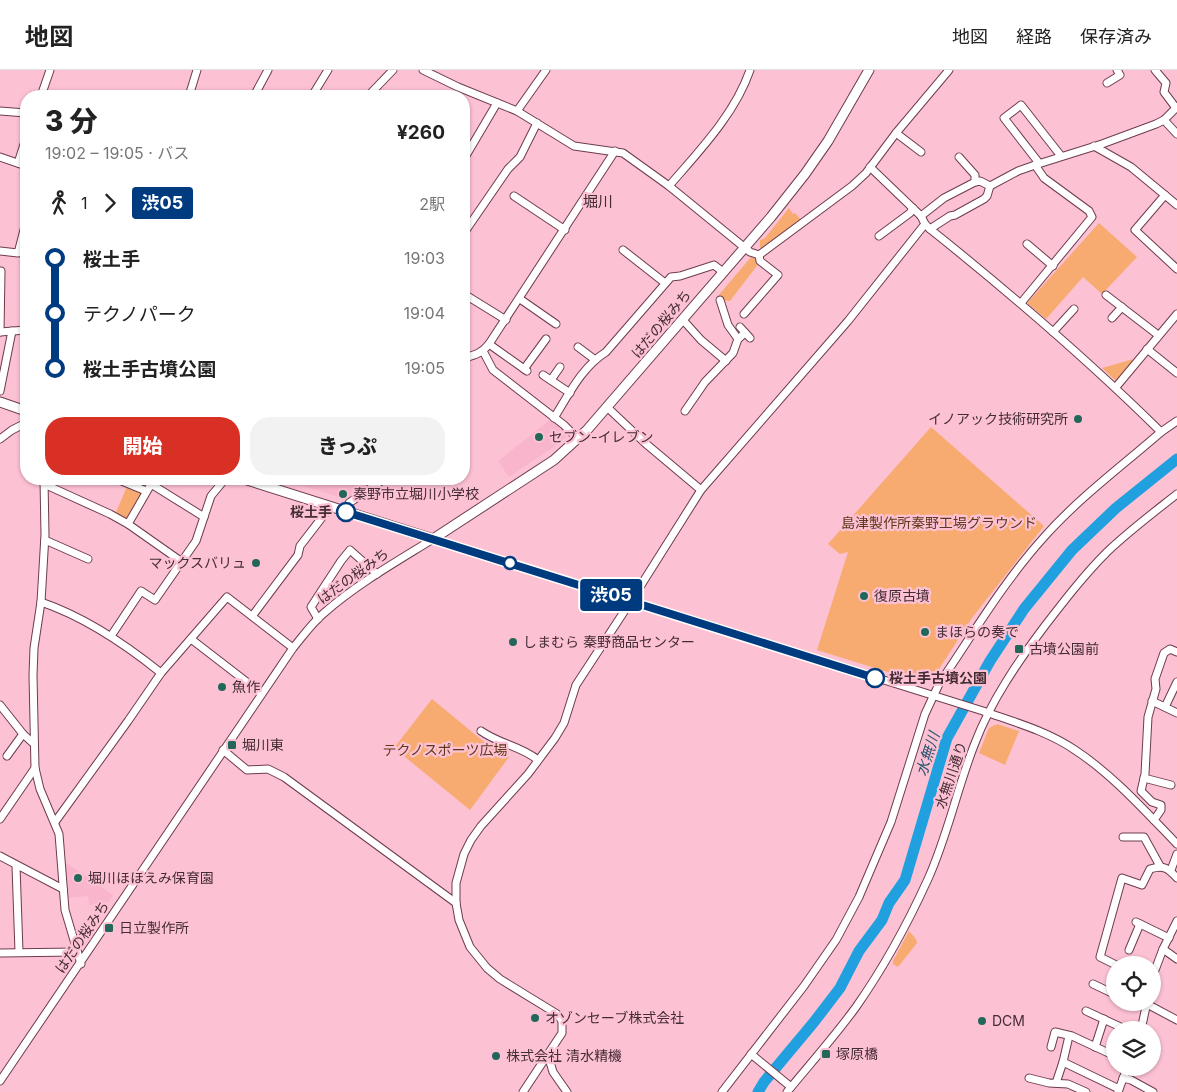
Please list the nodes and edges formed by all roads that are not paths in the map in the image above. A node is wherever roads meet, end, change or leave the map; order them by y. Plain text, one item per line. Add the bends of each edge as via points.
1 (50, 70) edge
2 (197, 70) edge
3 (268, 70) edge
4 (328, 70) edge
5 (393, 70) edge
6 (423, 70) edge
7 (546, 70) edge
8 (750, 70) edge
9 (869, 70) edge
10 (949, 70) edge
11 (1117, 70) edge
12 (1156, 70) edge
13 (1107, 83) dead end
14 (43, 90) edge
15 (191, 90) edge
16 (257, 90) edge
17 (316, 90) edge
18 (374, 90) edge
19 (465, 90) edge
20 (470, 92) edge
21 (497, 103) junction
22 (1177, 108) edge
23 (0, 110) edge
24 (517, 111) junction
25 (20, 112) edge
26 (1164, 120) junction
27 (536, 123) junction
28 (896, 133) junction
29 (1177, 134) edge
30 (1094, 146) junction
31 (470, 148) edge
32 (615, 151) junction
33 (921, 152) dead end
34 (1061, 156) junction
35 (0, 157) edge
36 (20, 157) edge
37 (959, 157) dead end
38 (18, 163) joint
39 (1037, 164) junction
40 (870, 167) junction
41 (975, 182) junction
42 (669, 186) junction
43 (990, 186) junction
44 (514, 196) dead end
45 (1165, 196) junction
46 (1177, 205) edge
47 (913, 208) junction
48 (921, 216) junction
49 (470, 224) edge
50 (928, 227) junction
51 (565, 230) junction
52 (879, 236) dead end
53 (1026, 244) dead end
54 (20, 245) edge
55 (744, 247) junction
56 (623, 250) dead end
57 (0, 251) edge
58 (759, 255) junction
59 (1053, 266) junction
60 (1177, 269) edge
61 (1, 271) edge
62 (723, 272) junction
63 (664, 283) junction
64 (1106, 295) dead end
65 (470, 298) edge
66 (520, 298) junction
67 (720, 300) dead end
68 (1021, 303) junction
69 (1122, 307) junction
70 (1074, 309) dead end
71 (744, 314) dead end
72 (1177, 314) edge
73 (1112, 318) dead end
74 (506, 320) junction
75 (682, 320) junction
76 (1170, 321) junction
77 (556, 324) dead end
78 (1177, 326) edge
79 (20, 330) edge
80 (12, 331) junction
81 (0, 332) edge
82 (1053, 332) junction
83 (745, 333) dead end
84 (1158, 335) junction
85 (546, 339) dead end
86 (738, 339) junction
87 (489, 344) junction
88 (578, 348) dead end
89 (1147, 349) junction
90 (483, 351) junction
91 (470, 356) edge
92 (594, 360) junction
93 (726, 361) junction
94 (560, 367) dead end
95 (1177, 373) edge
96 (543, 375) dead end
97 (551, 380) junction
98 (1116, 387) junction
99 (0, 391) edge
100 (570, 393) junction
101 (0, 402) edge
102 (608, 408) junction
103 (20, 409) edge
104 (685, 411) dead end
105 (554, 418) junction
106 (1177, 421) edge
107 (20, 426) edge
108 (1161, 432) junction
109 (0, 439) edge
110 (578, 439) junction
111 (44, 485) edge
112 (50, 485) edge
113 (132, 485) edge
114 (150, 485) edge
115 (159, 485) edge
116 (219, 485) edge
117 (262, 485) edge
118 (375, 485) edge
119 (701, 490) junction
120 (146, 491) junction
121 (1177, 494) edge
122 (330, 507) junction
123 (346, 512) junction
124 (204, 517) junction
125 (128, 524) junction
126 (433, 539) junction
127 (45, 540) junction
128 (88, 559) dead end
129 (182, 562) junction
130 (377, 574) junction
131 (41, 602) junction
132 (631, 602) junction
133 (253, 615) junction
134 (318, 619) junction
135 (111, 636) junction
136 (191, 639) junction
137 (293, 648) junction
138 (1177, 652) edge
139 (161, 673) junction
140 (1177, 682) edge
141 (261, 693) junction
142 (933, 696) junction
143 (1152, 701) junction
144 (0, 705) edge
145 (1165, 707) junction
146 (985, 712) junction
147 (1177, 713) edge
148 (481, 731) dead end
149 (23, 734) junction
150 (34, 744) junction
151 (223, 750) junction
152 (7, 756) dead end
153 (538, 760) junction
154 (35, 768) junction
155 (1144, 778) junction
156 (1171, 784) dead end
157 (0, 819) edge
158 (1154, 820) junction
159 (55, 822) junction
160 (1123, 837) dead end
161 (1177, 844) edge
162 (1177, 854) edge
163 (0, 856) edge
164 (16, 866) junction
165 (1160, 866) junction
166 (1171, 870) junction
167 (1177, 878) edge
168 (63, 889) junction
169 (456, 903) junction
170 (1177, 921) edge
171 (1169, 938) junction
172 (1129, 946) dead end
173 (1163, 949) junction
174 (19, 952) junction
175 (76, 952) junction
176 (0, 953) edge
177 (1160, 956) edge
178 (1177, 958) edge
179 (1106, 960) edge
180 (81, 964) junction
181 (1093, 984) dead end
182 (1106, 990) edge
183 (1086, 1011) dead end
184 (1161, 1011) edge
185 (1104, 1019) junction
186 (1177, 1020) edge
187 (1108, 1021) edge
188 (1069, 1036) junction
189 (1051, 1047) dead end
190 (1095, 1047) junction
191 (1106, 1052) edge
192 (548, 1056) junction
193 (754, 1057) junction
194 (1063, 1062) junction
195 (1029, 1078) dead end
196 (1123, 1078) joint
197 (0, 1081) edge
198 (1056, 1083) junction
199 (789, 1089) edge
200 (1118, 1090) edge
201 (523, 1092) edge
202 (567, 1092) edge
203 (722, 1092) edge
204 (1086, 1092) edge
205 (1153, 1092) edge

1 - 14 street
2 - 15 street
3 - 16 street
4 - 17 street
5 - 18 street
6 - 19 street
7 - 24 street
8 - 42 street via 722,122
9 - 55 main road, はだの桜みち via 828,142
10 - 28 street
11 - 13 street via 1120,75
12 - 22 street via 1166,83 1164,92
20 - 21 street
21 - 24 street
21 - 31 street
22 - 26 street
23 - 25 street
24 - 27 street
26 - 29 street
26 - 30 street
27 - 32 street via 574,146
27 - 49 street via 518,161 508,169
28 - 33 street
28 - 40 street
30 - 34 street
30 - 45 street via 1131,167
32 - 42 street via 623,153
32 - 51 street
34 - 39 street
34 - 39 street via 1021,105 1004,118
35 - 38 street
36 - 38 street
37 - 41 street via 975,175
39 - 43 street
39 - 59 street via 1044,178 1092,217
40 - 47 street
40 - 58 street via 852,186
41 - 43 street
41 - 48 street via 944,198
42 - 55 street
43 - 50 street via 984,198
44 - 51 street
45 - 46 street
45 - 60 street via 1135,230
47 - 48 street
47 - 52 street
48 - 50 street
50 - 68 street
50 - 119 street
51 - 66 street
53 - 59 street
54 - 57 street via 18,253
55 - 58 street
55 - 62 main road, はだの桜みち
56 - 63 street
58 - 71 street via 760,262 778,275
59 - 68 street
61 - 81 street
62 - 63 street via 714,265 671,277
62 - 75 main road, はだの桜みち
63 - 92 street via 632,324
64 - 69 street via 1116,299
65 - 74 street
66 - 74 street
66 - 77 street
67 - 86 street via 728,325
68 - 82 street
69 - 73 street
69 - 84 street
70 - 82 street
72 - 76 street
74 - 87 street
75 - 93 street
75 - 102 main road, はだの桜みち
76 - 78 street
76 - 84 street
79 - 80 street
80 - 81 street
80 - 99 street
82 - 98 street
83 - 86 street
84 - 89 street
85 - 87 street via 538,344 525,370
86 - 93 street
87 - 90 street
88 - 92 street
89 - 95 street
89 - 98 street
90 - 91 street
90 - 105 street via 493,370
92 - 100 street
93 - 104 street via 705,382
94 - 97 street
96 - 97 street
97 - 100 street
98 - 108 street
100 - 105 street
101 - 103 main road
102 - 110 main road, はだの桜みち
102 - 119 street via 645,444
105 - 110 street
106 - 108 street
107 - 109 street
108 - 142 street via 1090,492 1046,535 1008,580
110 - 126 main road, はだの桜みち via 554,460
111 - 127 street
112 - 125 street
113 - 120 street
114 - 120 street
115 - 124 street
116 - 124 street via 211,496
117 - 122 main road
118 - 123 street via 349,503
119 - 132 street
120 - 125 street
121 - 146 street, 水無川通り via 1108,551 1078,583 1017,663
122 - 123 main road
122 - 133 street
123 - 126 main road
124 - 129 street via 199,534
125 - 129 street
126 - 130 street, はだの桜みち
126 - 132 street
127 - 128 street
127 - 131 street
129 - 135 street via 156,600 141,591
130 - 134 street, はだの桜みち
130 - 134 street via 350,550 311,607
131 - 135 street via 81,618
131 - 150 street via 34,648
132 - 142 street
132 - 153 street via 576,686 564,723
133 - 136 street via 227,597
133 - 137 street
134 - 137 street, はだの桜みち
135 - 139 street
136 - 139 street
136 - 141 street
137 - 141 street, はだの桜みち
138 - 143 street via 1170,650 1164,653
139 - 159 street
140 - 145 street
141 - 151 street, はだの桜みち
142 - 146 street
142 - 193 street via 891,822 859,897 836,940
143 - 145 street
143 - 155 street
144 - 149 street
145 - 147 street
146 - 158 street via 1043,732 1074,749 1096,765
146 - 199 street, 水無川通り via 944,838 908,919 856,1007
148 - 153 street via 493,740 520,748
149 - 150 street
149 - 152 street
150 - 154 street
151 - 169 street via 247,770 268,769 284,777
151 - 180 street, はだの桜みち
153 - 169 street via 470,840 459,869
154 - 157 street
154 - 159 street via 40,789
155 - 156 street
155 - 158 street via 1141,791 1162,808
158 - 161 street
159 - 168 street via 59,834
160 - 165 street via 1144,837
162 - 166 street
163 - 164 street
164 - 168 street
164 - 174 street
165 - 166 street
165 - 179 street via 1150,869 1142,885 1122,878 1100,957
166 - 167 street
168 - 175 street
169 - 192 street via 470,947 487,968 560,1017 564,1025 562,1033
170 - 171 street
171 - 172 street via 1138,923
171 - 173 street
173 - 177 street
173 - 178 street
174 - 175 street
174 - 176 street
175 - 180 street
180 - 197 street, はだの桜みち
181 - 182 street
183 - 185 street
184 - 186 street
185 - 187 street
185 - 190 street
188 - 189 street via 1056,1029
188 - 190 street
188 - 194 street
190 - 191 street
192 - 201 street
192 - 202 street via 553,1072
193 - 199 street
193 - 203 street
194 - 198 street
194 - 200 street
195 - 198 street
196 - 200 street
196 - 205 street
198 - 204 street

